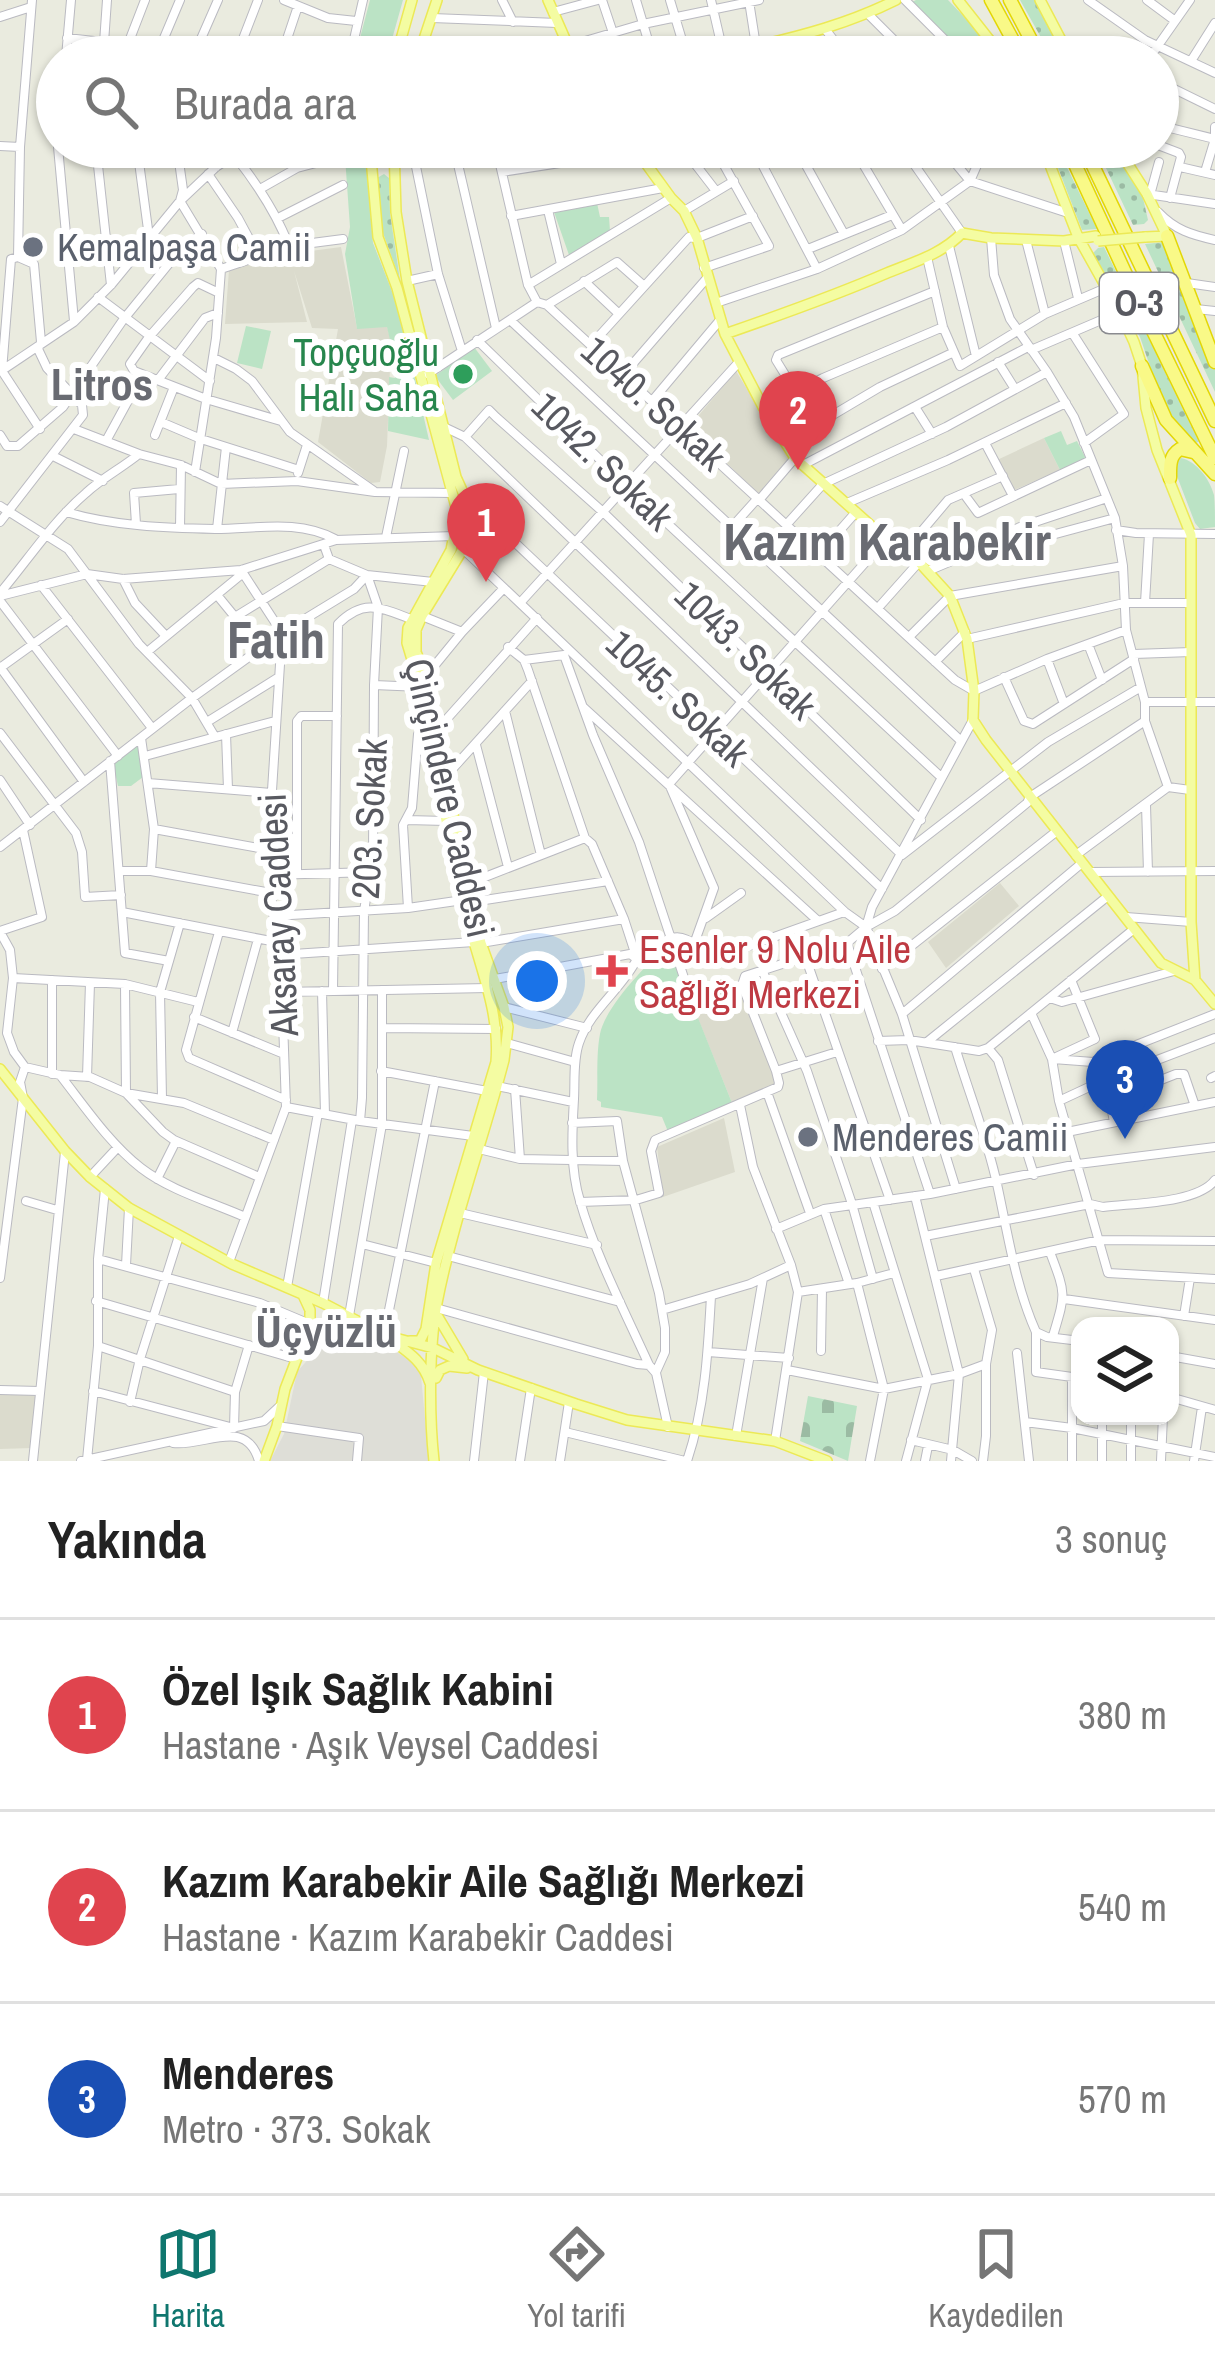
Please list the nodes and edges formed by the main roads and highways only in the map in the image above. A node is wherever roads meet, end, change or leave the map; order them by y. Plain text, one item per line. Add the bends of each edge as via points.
1 (434, 0) edge
2 (548, 0) edge
3 (896, 0) edge
4 (958, 0) edge
5 (991, 0) edge
6 (1010, 0) edge
7 (1040, 0) edge
8 (412, 2) edge
9 (402, 36) edge
10 (425, 36) edge
11 (563, 36) edge
12 (797, 36) edge
13 (987, 36) edge
14 (1011, 36) edge
15 (1029, 36) edge
16 (1059, 36) edge
17 (372, 168) edge
18 (394, 168) edge
19 (649, 168) edge
20 (1051, 168) edge
21 (1077, 168) edge
22 (1094, 168) edge
23 (1131, 168) edge
24 (372, 181) junction
25 (395, 182) junction
26 (1148, 195) junction
27 (1068, 213) junction
28 (1143, 234) junction
29 (1167, 236) junction
30 (1078, 237) junction
31 (1097, 239) junction
32 (1064, 241) junction
33 (1086, 255) junction
34 (725, 334) junction
35 (1215, 362) edge
36 (1142, 366) junction
37 (1215, 421) edge
38 (1199, 455) junction
39 (1215, 458) edge
40 (1215, 474) edge
41 (1170, 478) junction
42 (416, 617) junction
43 (433, 730) junction
44 (468, 901) junction
45 (1196, 980) junction
46 (492, 984) junction
47 (1215, 1004) edge
48 (0, 1069) edge
49 (492, 1088) junction
50 (474, 1144) junction
51 (303, 1295) junction
52 (436, 1308) junction
53 (369, 1328) junction
54 (384, 1335) junction
55 (410, 1340) junction
56 (433, 1348) junction
57 (296, 1359) junction
58 (478, 1370) junction
59 (432, 1394) junction
60 (822, 1460) edge
61 (262, 1461) edge
62 (434, 1461) edge

1 - 10 main road
2 - 11 main road
3 - 12 main road
4 - 13 main road
5 - 14 highway
6 - 15 highway
7 - 16 main road
8 - 9 main road
17 - 24 main road, Çinçindere Caddesi
18 - 25 main road
19 - 34 main road via 697,238
20 - 27 main road
21 - 39 highway, O-3
22 - 37 highway, O-3
23 - 26 main road
24 - 25 main road via 385,169
24 - 42 main road, Çinçindere Caddesi via 378,237 456,507 451,550
25 - 42 main road, Çinçindere Caddesi via 428,374 471,510 463,549
26 - 28 main road via 1154,217
26 - 29 main road
27 - 30 main road
27 - 32 main road
28 - 29 main road
28 - 31 main road, bridge
29 - 35 highway
30 - 31 main road
30 - 32 main road
30 - 33 main road
31 - 33 main road
32 - 34 main road via 962,233 926,257
33 - 36 main road
34 - 45 main road via 799,462 950,596 966,635 973,720 1008,771 1161,963
36 - 38 highway via 1166,420
36 - 41 main road via 1151,427
38 - 40 highway
38 - 41 highway via 1177,451
41 - 45 main road via 1191,535
42 - 43 main road, Çinçindere Caddesi via 407,644
43 - 44 main road, Çinçindere Caddesi
43 - 44 main road, Çinçindere Caddesi
44 - 46 main road, Çinçindere Caddesi
45 - 47 main road
46 - 49 main road, Çinçindere Caddesi
46 - 49 main road, Çinçindere Caddesi via 507,1042
48 - 51 main road via 65,1151 129,1208
49 - 50 main road, Çinçindere Caddesi
50 - 52 main road, Çinçindere Caddesi
50 - 55 main road, Çinçindere Caddesi via 436,1262 426,1329 420,1341
51 - 53 main road
51 - 57 main road via 310,1324
52 - 56 main road, Çinçindere Caddesi
52 - 58 main road via 456,1352
53 - 54 main road
53 - 57 main road via 332,1328
54 - 55 main road
54 - 59 main road via 425,1369
55 - 56 main road
56 - 58 main road
56 - 59 main road, Çinçindere Caddesi
57 - 61 main road
58 - 59 main road via 440,1370
58 - 60 main road via 627,1420 776,1441
59 - 62 main road, Çinçindere Caddesi

